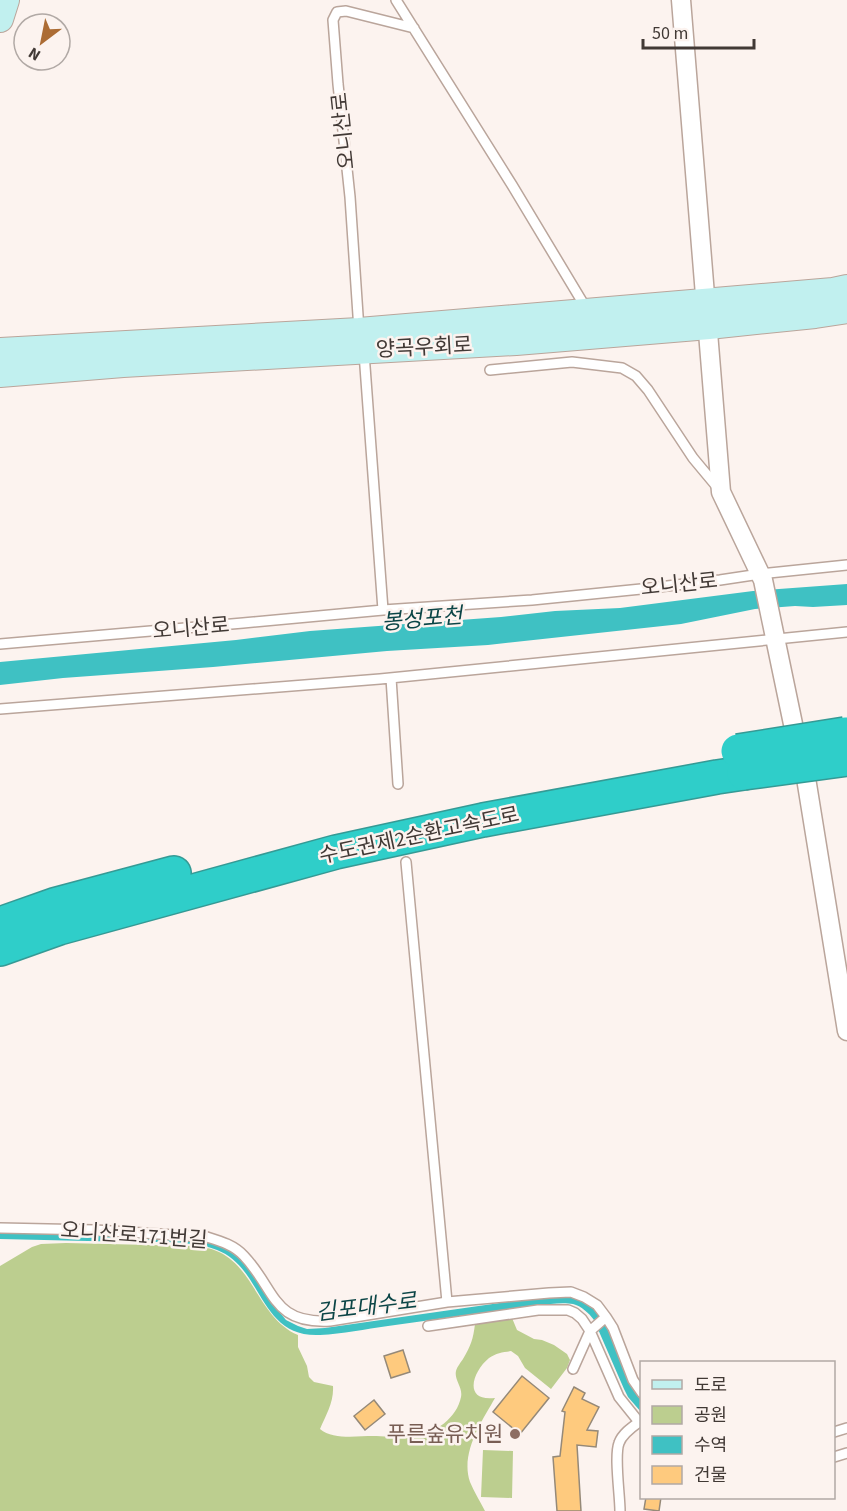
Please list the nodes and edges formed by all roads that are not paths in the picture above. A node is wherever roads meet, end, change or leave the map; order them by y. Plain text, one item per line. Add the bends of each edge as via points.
1 (6, 0) edge
2 (396, 0) edge
3 (681, 0) edge
4 (0, 19) edge
5 (414, 28) junction
6 (847, 288) edge
7 (847, 310) edge
8 (589, 312) junction
9 (708, 314) junction
10 (361, 341) junction
11 (5, 350) edge
12 (490, 370) dead end
13 (0, 374) edge
14 (721, 492) junction
15 (847, 565) edge
16 (761, 577) junction
17 (383, 610) junction
18 (847, 632) edge
19 (774, 636) junction
20 (0, 644) edge
21 (391, 678) junction
22 (0, 709) edge
23 (793, 724) dead end
24 (846, 742) edge
25 (741, 762) junction
26 (806, 778) dead end
27 (398, 784) dead end
28 (406, 862) dead end
29 (0, 924) edge
30 (0, 949) edge
31 (847, 1031) edge
32 (0, 1228) edge
33 (447, 1302) junction
34 (606, 1317) junction
35 (428, 1326) dead end
36 (591, 1330) junction
37 (573, 1369) dead end
38 (640, 1391) edge
39 (640, 1421) edge
40 (640, 1423) edge
41 (620, 1511) edge

1 - 4 main road
2 - 5 lane
3 - 9 street
5 - 8 lane
5 - 10 lane, 오니산로 via 346,11 337,12 333,20
6 - 9 main road, 양곡우회로
7 - 9 main road, 양곡우회로 via 814,315
8 - 9 main road, 양곡우회로
8 - 10 main road, 양곡우회로
9 - 10 main road, 양곡우회로 via 516,342
9 - 14 street
10 - 11 main road, 양곡우회로 via 119,344
10 - 13 main road, 양곡우회로
10 - 17 lane, 오니산로
12 - 14 lane via 572,362 622,368 648,390 693,459
14 - 16 street
15 - 16 lane, 오니산로
16 - 17 lane, 오니산로
16 - 19 street
17 - 20 lane, 오니산로
18 - 19 lane
19 - 21 lane
19 - 23 street
21 - 22 lane
21 - 27 lane
24 - 25 highway, 수도권제2순환고속도로, bridge
25 - 29 highway, 수도권제2순환고속도로 via 567,784 438,806 54,905
25 - 30 highway, 수도권제2순환고속도로 via 705,779 336,852 59,928
26 - 31 street
28 - 33 lane
32 - 33 lane, 오니산로171번길 via 207,1237 228,1244 244,1256 284,1310 305,1321 330,1322
33 - 34 lane, 오니산로171번길 via 571,1293 584,1296
34 - 36 lane
34 - 38 lane, 오니산로171번길
35 - 36 lane via 538,1310 568,1310
36 - 37 lane
36 - 39 lane via 614,1388
40 - 41 lane via 619,1443

